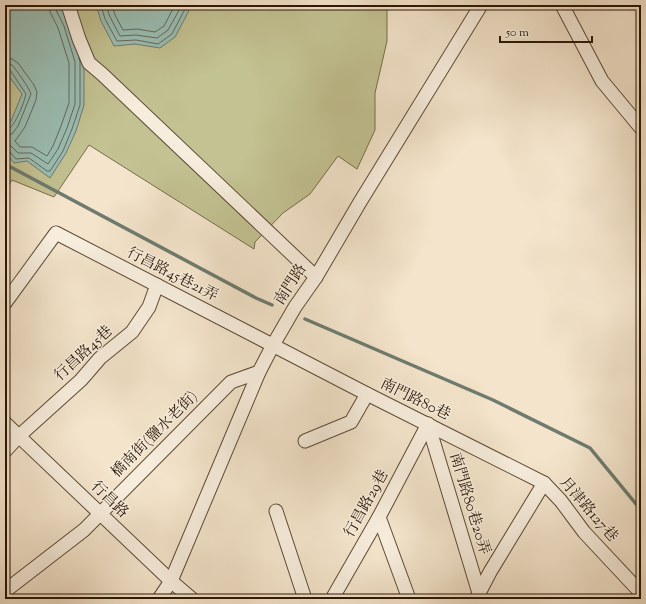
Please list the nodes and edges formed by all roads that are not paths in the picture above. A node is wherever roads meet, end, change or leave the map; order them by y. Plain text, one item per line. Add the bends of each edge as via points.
1 (68, 5) edge
2 (481, 5) edge
3 (565, 6) edge
4 (641, 128) edge
5 (316, 277) junction
6 (157, 285) junction
7 (5, 303) edge
8 (272, 345) junction
9 (259, 372) junction
10 (367, 394) junction
11 (5, 423) edge
12 (428, 424) junction
13 (19, 436) junction
14 (305, 441) dead end
15 (5, 451) edge
16 (544, 483) junction
17 (276, 511) dead end
18 (100, 513) junction
19 (379, 517) junction
20 (171, 581) junction
21 (5, 591) edge
22 (641, 593) edge
23 (477, 596) edge
24 (159, 599) edge
25 (192, 599) edge
26 (305, 599) edge
27 (332, 599) edge
28 (409, 599) edge

1 - 5 street via 89,63
2 - 5 street, 南門路
3 - 4 street via 602,81
5 - 8 street, 南門路
6 - 7 street, 行昌路45巷21弄 via 56,233
6 - 8 street, 行昌路45巷21弄
6 - 13 street, 行昌路45巷 via 149,307 132,332 100,358 81,380
8 - 9 street, 南門路
8 - 10 street, 南門路80巷
9 - 18 street, 橋南街(鹽水老街) via 231,382
9 - 20 street, 南門路
10 - 12 street, 南門路80巷
10 - 14 street via 352,422
11 - 13 street, 行昌路
12 - 16 street, 南門路80巷
12 - 19 street, 行昌路29巷
12 - 23 street, 南門路80巷20弄
13 - 15 street, 行昌路45巷
13 - 18 street, 行昌路
16 - 22 street, 月津路127巷 via 584,532
16 - 23 street
17 - 26 street
18 - 20 street, 行昌路
18 - 21 street, 橋南街(鹽水老街) via 78,535
19 - 27 street, 行昌路29巷
19 - 28 street
20 - 24 street, 南門路
20 - 25 street, 行昌路

